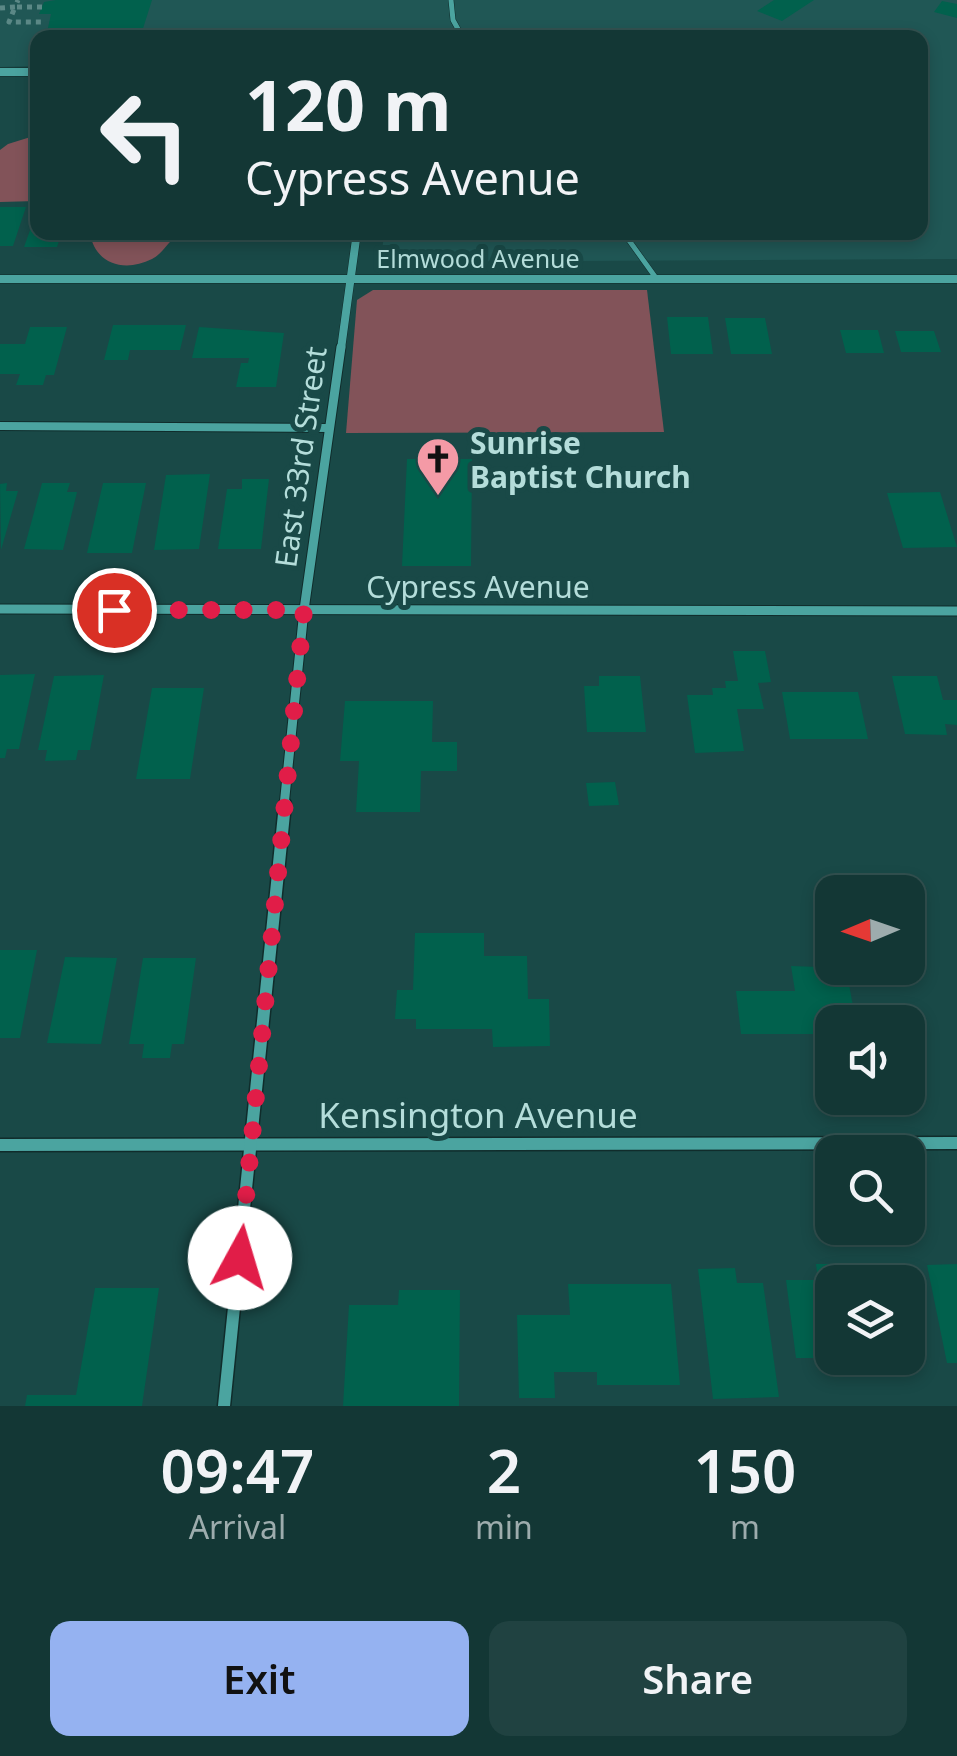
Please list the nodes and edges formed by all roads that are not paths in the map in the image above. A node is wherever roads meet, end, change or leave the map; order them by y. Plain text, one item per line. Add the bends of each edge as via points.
1 (451, 0) edge
2 (458, 30) edge
3 (0, 72) edge
4 (30, 72) edge
5 (356, 240) edge
6 (631, 240) edge
7 (656, 278) junction
8 (0, 279) edge
9 (349, 279) junction
10 (957, 279) edge
11 (0, 426) edge
12 (329, 428) junction
13 (0, 610) edge
14 (304, 610) junction
15 (957, 610) edge
16 (957, 1143) edge
17 (252, 1144) junction
18 (0, 1145) edge
19 (224, 1406) edge

1 - 2 lane
3 - 4 street
5 - 9 street, East 33rd Street
6 - 7 lane
7 - 9 street, Elmwood Avenue
7 - 10 street, Elmwood Avenue
8 - 9 street, Elmwood Avenue
9 - 12 street, East 33rd Street
11 - 12 lane
12 - 14 street, East 33rd Street
13 - 14 street, Cypress Avenue
14 - 15 street, Cypress Avenue
14 - 17 street, East 33rd Street
16 - 17 street, Kensington Avenue
17 - 18 street, Kensington Avenue
17 - 19 street, East 33rd Street

